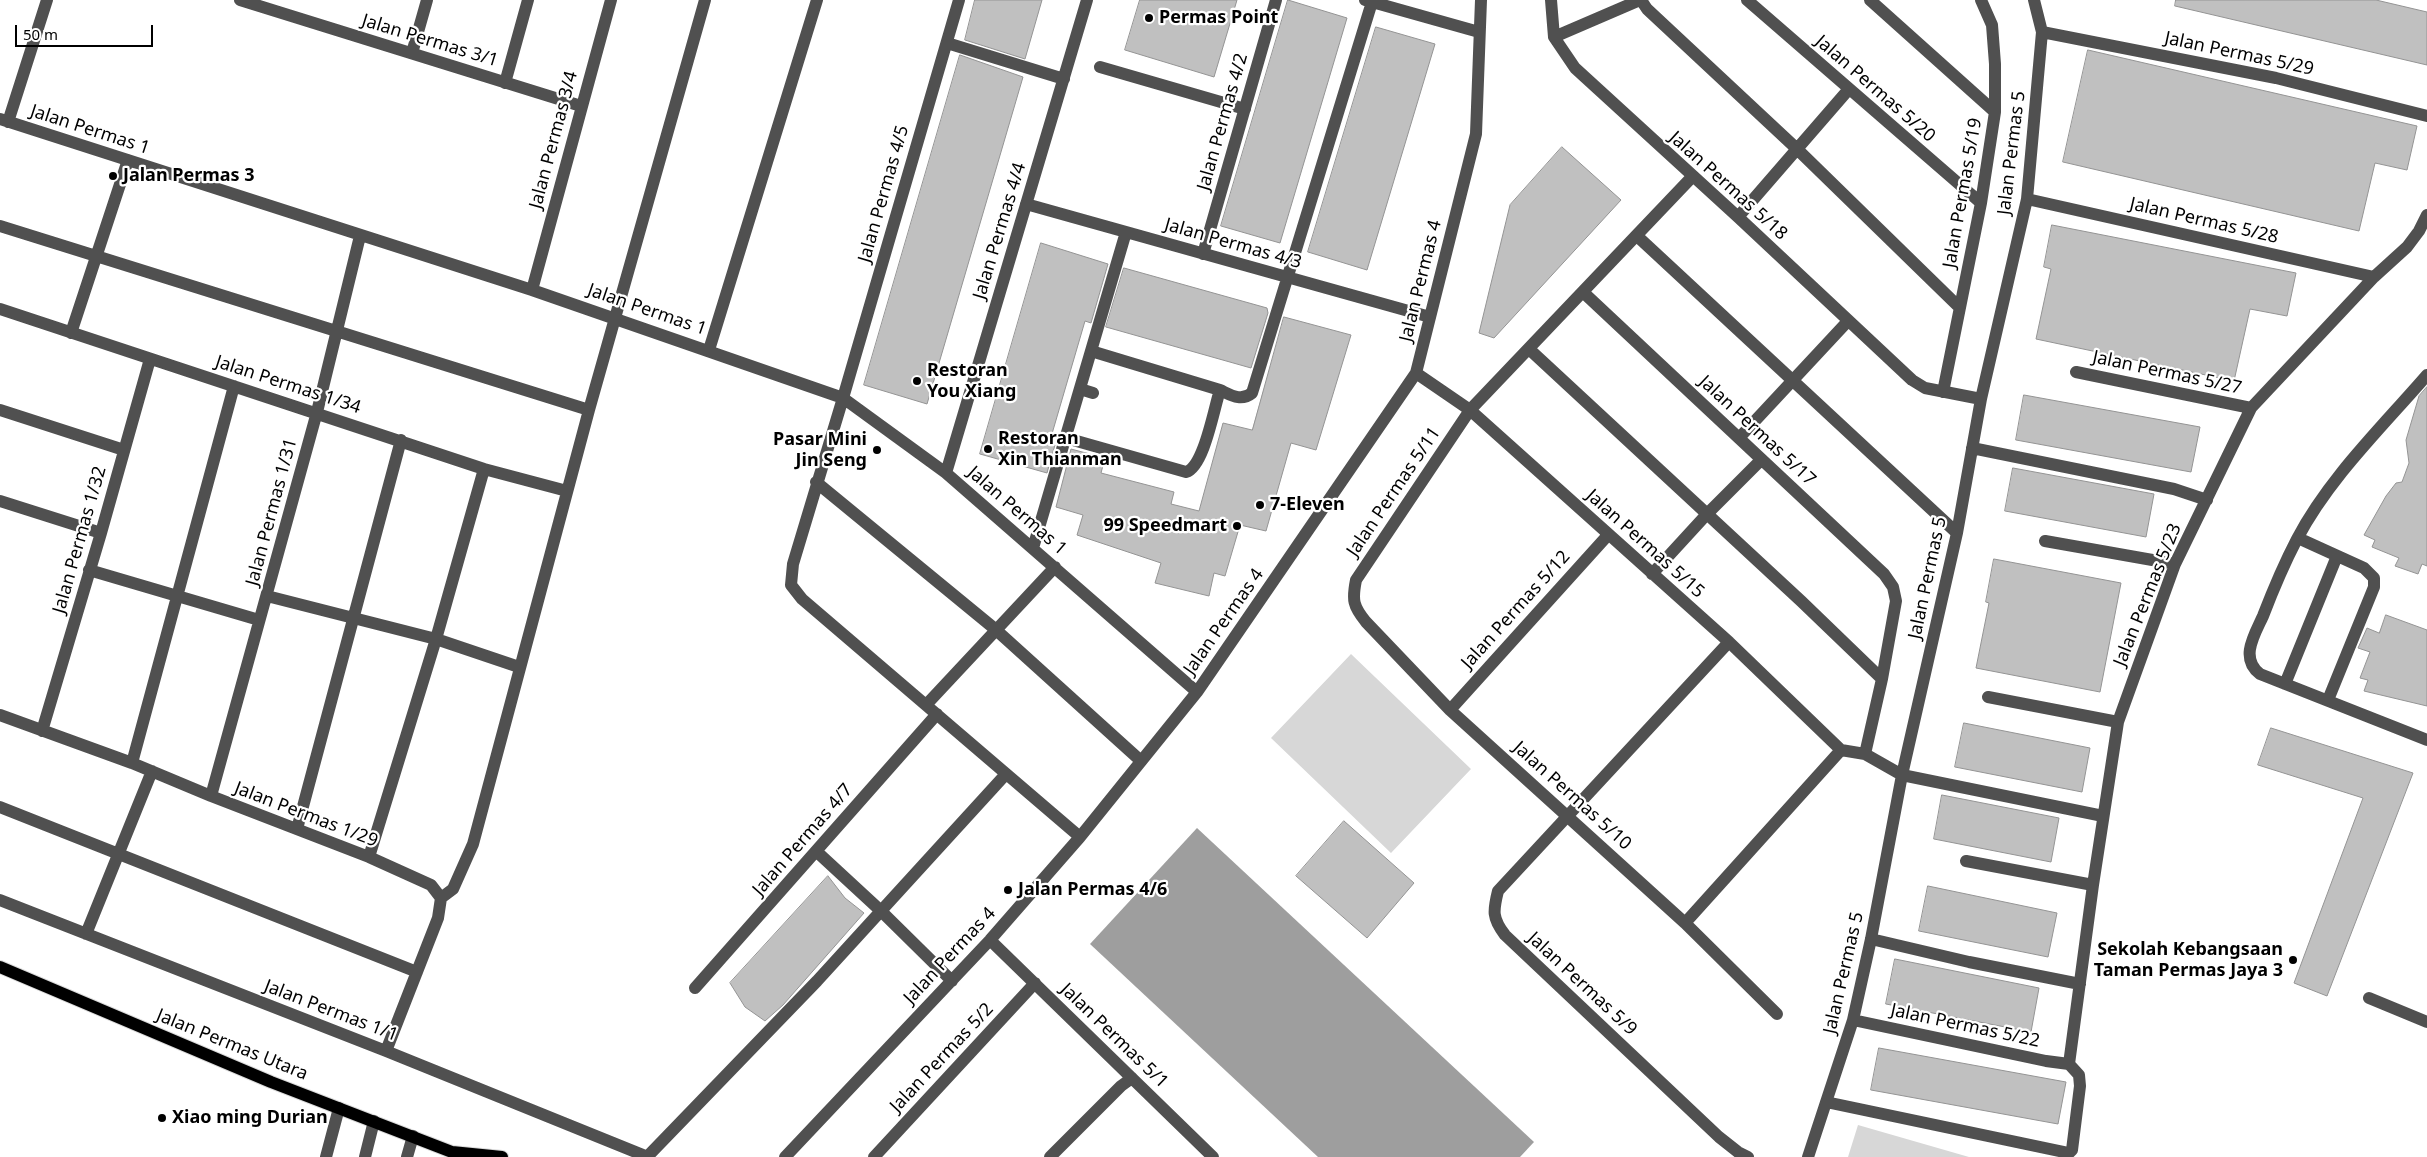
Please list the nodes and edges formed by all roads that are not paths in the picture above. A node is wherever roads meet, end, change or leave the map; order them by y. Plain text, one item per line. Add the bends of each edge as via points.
1 (47, 0) edge
2 (243, 0) edge
3 (427, 0) edge
4 (528, 0) edge
5 (611, 0) edge
6 (705, 0) edge
7 (817, 0) edge
8 (959, 0) edge
9 (1087, 0) edge
10 (1276, 0) edge
11 (1481, 0) edge
12 (1551, 0) edge
13 (1640, 0) edge
14 (1747, 0) edge
15 (1870, 0) edge
16 (1981, 0) edge
17 (2034, 0) edge
18 (1368, 1) edge
19 (1480, 32) junction
20 (2042, 32) junction
21 (1554, 37) junction
22 (947, 43) junction
23 (412, 53) junction
24 (1100, 67) dead end
25 (1064, 79) junction
26 (505, 82) junction
27 (1849, 89) junction
28 (581, 106) junction
29 (1245, 109) junction
30 (1995, 112) junction
31 (2427, 116) edge
32 (4, 121) edge
33 (1797, 149) junction
34 (128, 160) junction
35 (1692, 177) junction
36 (2027, 199) junction
37 (1026, 204) junction
38 (1981, 204) junction
39 (2427, 215) edge
40 (1738, 217) junction
41 (0, 226) edge
42 (1126, 232) junction
43 (360, 236) junction
44 (1637, 236) junction
45 (1203, 254) junction
46 (97, 256) junction
47 (2374, 277) junction
48 (1289, 278) junction
49 (532, 290) junction
50 (1584, 293) junction
51 (1959, 307) junction
52 (0, 309) edge
53 (1430, 317) junction
54 (615, 318) junction
55 (1848, 321) junction
56 (337, 331) junction
57 (71, 333) junction
58 (1529, 349) junction
59 (709, 350) junction
60 (1091, 351) junction
61 (150, 359) junction
62 (2076, 372) dead end
63 (1416, 374) junction
64 (2427, 375) edge
65 (1792, 378) junction
66 (234, 386) junction
67 (1220, 390) junction
68 (1943, 392) junction
69 (843, 398) junction
70 (1980, 398) junction
71 (2251, 408) junction
72 (0, 410) edge
73 (589, 410) junction
74 (1470, 410) junction
75 (317, 412) junction
76 (1066, 438) junction
77 (1739, 438) junction
78 (401, 440) junction
79 (1972, 448) junction
80 (124, 450) junction
81 (1762, 460) junction
82 (484, 469) junction
83 (946, 473) junction
84 (816, 482) junction
85 (567, 491) junction
86 (2207, 500) junction
87 (0, 501) edge
88 (1706, 514) junction
89 (101, 533) junction
90 (1957, 533) junction
91 (1608, 535) junction
92 (2298, 538) junction
93 (2045, 541) dead end
94 (1033, 548) junction
95 (2337, 556) junction
96 (2175, 564) junction
97 (1055, 566) junction
98 (89, 570) junction
99 (1652, 574) junction
100 (177, 596) junction
101 (267, 596) junction
102 (1352, 596) joint
103 (352, 618) junction
104 (260, 620) junction
105 (995, 629) junction
106 (436, 639) junction
107 (1729, 642) junction
108 (519, 668) junction
109 (1882, 679) junction
110 (2285, 684) junction
111 (1197, 692) junction
112 (1988, 697) dead end
113 (2328, 700) junction
114 (926, 705) junction
115 (1450, 710) junction
116 (937, 714) junction
117 (0, 715) edge
118 (2118, 722) junction
119 (42, 730) junction
120 (2427, 740) edge
121 (1841, 750) junction
122 (1865, 754) junction
123 (1141, 761) junction
124 (132, 762) junction
125 (152, 771) junction
126 (1006, 774) junction
127 (1902, 775) junction
128 (211, 796) junction
129 (0, 807) edge
130 (1567, 815) junction
131 (2103, 816) junction
132 (297, 829) junction
133 (1080, 837) junction
134 (816, 851) junction
135 (118, 854) junction
136 (369, 857) junction
137 (1966, 861) dead end
138 (2093, 885) junction
139 (441, 898) junction
140 (0, 900) edge
141 (881, 911) junction
142 (1685, 923) junction
143 (86, 934) junction
144 (1871, 939) junction
145 (990, 940) junction
146 (0, 967) edge
147 (417, 972) junction
148 (952, 981) junction
149 (1035, 983) junction
150 (2080, 984) junction
151 (695, 988) dead end
152 (2369, 998) dead end
153 (1777, 1014) dead end
154 (1853, 1020) junction
155 (2427, 1022) edge
156 (386, 1051) junction
157 (2069, 1064) junction
158 (1132, 1078) junction
159 (1826, 1102) junction
160 (339, 1108) junction
161 (374, 1121) junction
162 (413, 1136) junction
163 (455, 1154) edge
164 (326, 1157) edge
165 (364, 1157) edge
166 (407, 1157) edge
167 (502, 1157) edge
168 (647, 1157) edge
169 (785, 1157) edge
170 (874, 1157) edge
171 (1050, 1157) edge
172 (1213, 1157) edge
173 (1748, 1157) edge
174 (1808, 1157) edge

1 - 32 street
2 - 23 street, Jalan Permas 3/1
3 - 23 street
4 - 26 street
5 - 28 street, Jalan Permas 3/4
6 - 54 street
7 - 59 street
8 - 22 street, Jalan Permas 4/5
9 - 25 street, Jalan Permas 4/4
10 - 29 street, Jalan Permas 4/2
11 - 19 street, Jalan Permas 4
12 - 21 street, Jalan Permas 5/18
13 - 21 street
13 - 33 street
14 - 27 street, Jalan Permas 5/20
15 - 30 street
16 - 30 street, Jalan Permas 5/19 via 1992,25
17 - 20 street, Jalan Permas 5
18 - 19 street
18 - 48 street
19 - 53 street, Jalan Permas 4 via 1476,134
20 - 31 street, Jalan Permas 5/29 via 2276,78
20 - 36 street, Jalan Permas 5
21 - 35 street, Jalan Permas 5/18 via 1574,68
22 - 25 street
22 - 69 street, Jalan Permas 4/5
23 - 26 street, Jalan Permas 3/1
24 - 29 street
25 - 37 street, Jalan Permas 4/4
26 - 28 street, Jalan Permas 3/1
27 - 33 street
27 - 38 street, Jalan Permas 5/20
28 - 49 street, Jalan Permas 3/4
29 - 45 street, Jalan Permas 4/2
30 - 38 street, Jalan Permas 5/19
32 - 34 street, Jalan Permas 1
33 - 40 street
33 - 51 street
34 - 43 street, Jalan Permas 1
34 - 46 street
35 - 40 street, Jalan Permas 5/18
35 - 44 street, Jalan Permas 5/11
36 - 47 street, Jalan Permas 5/28
36 - 70 street, Jalan Permas 5
37 - 42 street, Jalan Permas 4/3
37 - 83 street, Jalan Permas 4/4
38 - 51 street, Jalan Permas 5/19
39 - 47 street, Jalan Permas 5/23 via 2407,247
40 - 55 street, Jalan Permas 5/18
41 - 46 street
42 - 45 street, Jalan Permas 4/3
42 - 60 street
43 - 49 street, Jalan Permas 1
43 - 56 street, Jalan Permas 1/31
44 - 50 street, Jalan Permas 5/11
44 - 65 street
45 - 48 street, Jalan Permas 4/3
46 - 56 street
46 - 57 street
47 - 71 street, Jalan Permas 5/23
48 - 53 street, Jalan Permas 4/3
48 - 67 street via 1252,393 1238,398
49 - 54 street, Jalan Permas 1
50 - 58 street, Jalan Permas 5/11
50 - 77 street, Jalan Permas 5/17
51 - 68 street, Jalan Permas 5/19
52 - 57 street, Jalan Permas 1/34
53 - 63 street, Jalan Permas 4
54 - 59 street, Jalan Permas 1
54 - 73 street
55 - 65 street
55 - 68 street, Jalan Permas 5/18 via 1912,380 1925,388
56 - 73 street
56 - 75 street, Jalan Permas 1/31
57 - 61 street, Jalan Permas 1/34
58 - 74 street, Jalan Permas 5/11
58 - 88 street
59 - 69 street, Jalan Permas 1
60 - 67 street
60 - 76 street via 1086,391
61 - 66 street, Jalan Permas 1/34
61 - 80 street, Jalan Permas 1/32
62 - 71 street, Jalan Permas 5/27
63 - 74 street, Jalan Permas 5/15
63 - 111 street, Jalan Permas 4
64 - 92 street via 2337,481
65 - 77 street
65 - 90 street
66 - 75 street, Jalan Permas 1/34
66 - 100 street
67 - 76 street via 1200,460 1191,471
68 - 70 street, Jalan Permas 5/18
69 - 83 street, Jalan Permas 1
69 - 84 street
70 - 79 street, Jalan Permas 5
71 - 86 street, Jalan Permas 5/23
72 - 80 street
73 - 85 street
74 - 91 street, Jalan Permas 5/15
74 - 102 street, Jalan Permas 5/11 via 1356,580
75 - 78 street, Jalan Permas 1/34
75 - 101 street, Jalan Permas 1/31
76 - 94 street
77 - 81 street, Jalan Permas 5/17
78 - 82 street, Jalan Permas 1/34
78 - 103 street
79 - 86 street via 2174,489
79 - 90 street, Jalan Permas 5
80 - 89 street, Jalan Permas 1/32
81 - 88 street
81 - 109 street, Jalan Permas 5/17 via 1893,586 1896,600
82 - 85 street, Jalan Permas 1/34
82 - 106 street
83 - 94 street, Jalan Permas 1
84 - 105 street
84 - 114 street via 792,564 791,586
85 - 108 street
86 - 96 street, Jalan Permas 5/23
87 - 89 street
88 - 99 street
88 - 109 street
89 - 98 street, Jalan Permas 1/32
90 - 127 street, Jalan Permas 5
91 - 99 street, Jalan Permas 5/15
91 - 115 street, Jalan Permas 5/12
92 - 95 street
92 - 110 street via 2250,647 2249,658 2256,671
93 - 96 street
94 - 97 street, Jalan Permas 1
95 - 110 street
95 - 113 street via 2370,571 2374,587
96 - 118 street, Jalan Permas 5/23
97 - 105 street
97 - 111 street, Jalan Permas 1
98 - 100 street
98 - 119 street, Jalan Permas 1/32
99 - 107 street, Jalan Permas 5/15
100 - 104 street
100 - 124 street
101 - 103 street
101 - 104 street, Jalan Permas 1/31
102 - 115 street, Jalan Permas 5/10 via 1356,610 1366,622
103 - 106 street
103 - 132 street
104 - 128 street, Jalan Permas 1/31
105 - 114 street
105 - 123 street
106 - 108 street
106 - 136 street
107 - 121 street, Jalan Permas 5/15
107 - 130 street
108 - 139 street via 473,844 454,889
109 - 122 street
110 - 113 street
111 - 123 street, Jalan Permas 4
112 - 118 street
113 - 120 street
114 - 116 street
115 - 130 street, Jalan Permas 5/10
116 - 126 street
116 - 134 street, Jalan Permas 4/7
117 - 119 street, Jalan Permas 1/29
118 - 131 street, Jalan Permas 5/23
119 - 124 street, Jalan Permas 1/29
121 - 122 street
121 - 142 street
122 - 127 street
123 - 133 street, Jalan Permas 4
124 - 125 street, Jalan Permas 1/29
125 - 128 street, Jalan Permas 1/29
125 - 135 street
126 - 133 street
126 - 141 street
127 - 131 street
127 - 144 street, Jalan Permas 5
128 - 132 street, Jalan Permas 1/29
129 - 135 street
130 - 142 street, Jalan Permas 5/10
130 - 173 street, Jalan Permas 5/9 via 1498,891 1495,922 1719,1137
131 - 138 street, Jalan Permas 5/23
132 - 136 street, Jalan Permas 1/29
133 - 145 street, Jalan Permas 4
134 - 141 street
134 - 151 street, Jalan Permas 4/7
135 - 143 street
135 - 147 street
136 - 139 street, Jalan Permas 1/29 via 431,885
137 - 138 street
138 - 150 street, Jalan Permas 5/23
139 - 147 street via 438,918
140 - 143 street, Jalan Permas 1/1
141 - 148 street
141 - 168 street
142 - 153 street, Jalan Permas 5/10
143 - 156 street, Jalan Permas 1/1
144 - 150 street
144 - 154 street, Jalan Permas 5
145 - 148 street, Jalan Permas 4
145 - 149 street, Jalan Permas 5/1
146 - 160 main road, Jalan Permas Utara
147 - 156 street
148 - 169 street, Jalan Permas 4
149 - 158 street, Jalan Permas 5/1
149 - 170 street, Jalan Permas 5/2
150 - 157 street, Jalan Permas 5/23
152 - 155 street
154 - 157 street, Jalan Permas 5/22
154 - 159 street, Jalan Permas 5
156 - 168 street, Jalan Permas 1/1
157 - 159 street via 2079,1075 2080,1086 2069,1153
158 - 171 street
158 - 172 street, Jalan Permas 5/1
159 - 174 street, Jalan Permas 5
160 - 161 main road, Jalan Permas Utara
160 - 164 street
161 - 162 main road, Jalan Permas Utara
161 - 165 street
162 - 163 main road, Jalan Permas Utara
162 - 166 street
163 - 167 main road, Jalan Permas Utara

